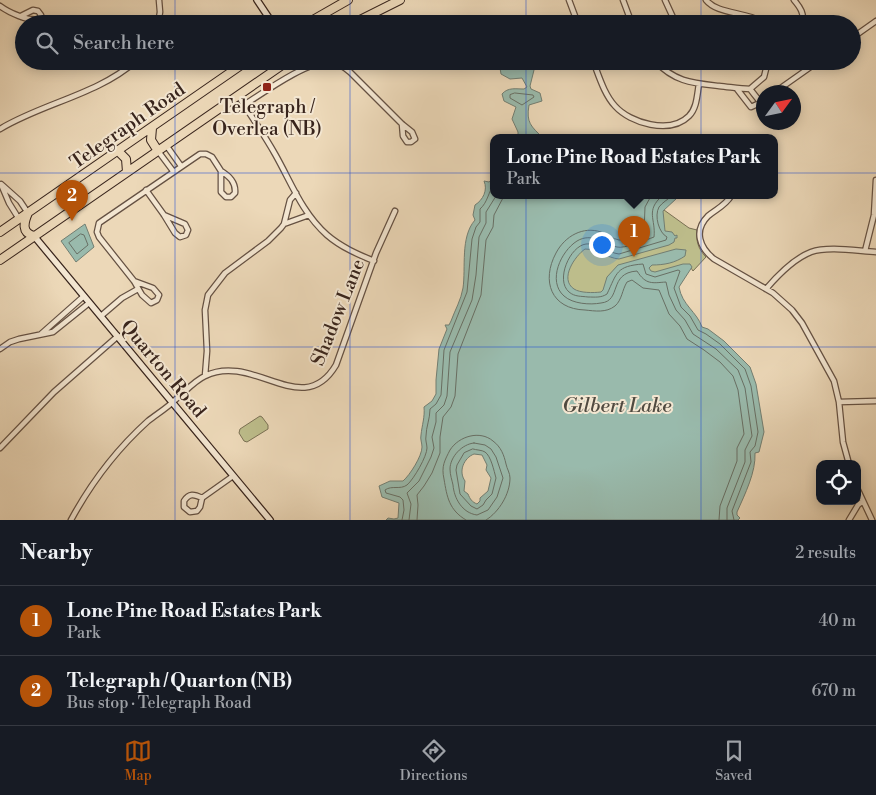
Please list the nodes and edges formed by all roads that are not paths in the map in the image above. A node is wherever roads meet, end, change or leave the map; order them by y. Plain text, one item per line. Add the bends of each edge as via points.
1 (160, 0) edge
2 (257, 0) edge
3 (348, 0) edge
4 (400, 0) edge
5 (569, 0) edge
6 (623, 0) edge
7 (665, 0) edge
8 (706, 0) edge
9 (794, 0) edge
10 (0, 6) edge
11 (18, 15) edge
12 (160, 15) edge
13 (267, 15) edge
14 (322, 15) edge
15 (370, 15) edge
16 (575, 15) edge
17 (629, 15) edge
18 (672, 15) edge
19 (748, 15) edge
20 (803, 15) edge
21 (876, 21) edge
22 (861, 32) edge
23 (125, 70) edge
24 (234, 70) edge
25 (275, 70) edge
26 (301, 70) edge
27 (348, 70) edge
28 (597, 70) edge
29 (665, 70) edge
30 (766, 70) edge
31 (807, 70) edge
32 (699, 84) junction
33 (785, 85) edge
34 (737, 89) junction
35 (750, 89) junction
36 (238, 96) junction
37 (756, 96) edge
38 (244, 105) junction
39 (756, 106) edge
40 (402, 124) dead end
41 (152, 128) junction
42 (0, 129) edge
43 (166, 145) junction
44 (118, 151) junction
45 (158, 151) junction
46 (181, 166) junction
47 (220, 170) junction
48 (173, 171) junction
49 (127, 172) junction
50 (876, 180) edge
51 (1, 183) edge
52 (146, 190) junction
53 (296, 193) junction
54 (729, 199) edge
55 (395, 211) dead end
56 (28, 213) junction
57 (164, 215) junction
58 (309, 215) junction
59 (19, 219) junction
60 (284, 224) junction
61 (0, 232) edge
62 (34, 236) junction
63 (865, 251) junction
64 (876, 252) edge
65 (0, 260) edge
66 (374, 261) junction
67 (134, 280) junction
68 (766, 288) junction
69 (138, 289) junction
70 (84, 296) junction
71 (89, 302) junction
72 (101, 316) junction
73 (41, 334) junction
74 (118, 336) junction
75 (0, 349) edge
76 (205, 376) junction
77 (876, 401) edge
78 (838, 402) junction
79 (172, 403) junction
80 (0, 448) edge
81 (847, 460) edge
82 (233, 476) junction
83 (861, 497) edge
84 (202, 498) junction
85 (863, 501) junction
86 (72, 520) edge
87 (270, 520) edge
88 (849, 520) edge
89 (872, 520) edge

1 - 12 street
2 - 13 street
3 - 14 highway
4 - 15 highway
5 - 16 street
6 - 17 street
7 - 18 street
8 - 19 street via 714,7
9 - 20 street
10 - 11 street
21 - 22 street
23 - 42 street
24 - 41 highway, Telegraph Road
25 - 36 highway, Telegraph Road
26 - 38 street
27 - 40 street
28 - 32 street via 616,108 630,118 649,124 674,124 687,118 695,105
29 - 32 street
30 - 35 street via 764,77
31 - 33 street
32 - 34 street
34 - 35 street
34 - 39 street via 748,106
35 - 37 street
36 - 38 street
36 - 43 highway, Telegraph Road
38 - 53 street
41 - 44 highway, Telegraph Road
41 - 45 highway via 151,140
43 - 45 highway, Telegraph Road
43 - 46 street
44 - 49 highway via 126,159
44 - 56 highway, Telegraph Road
45 - 48 street
45 - 49 highway, Telegraph Road
46 - 47 street via 196,155 206,154 212,157
46 - 48 street
47 - 47 street via 234,183 235,193 231,197 221,192
48 - 52 street
49 - 62 highway, Telegraph Road
50 - 63 street via 874,215
51 - 56 street
51 - 59 street
52 - 57 street
52 - 67 street via 102,220 97,228 101,240
53 - 58 street
53 - 60 street via 290,200
54 - 68 street via 706,218 699,231 700,241 714,259
55 - 66 street, Shadow Lane
56 - 59 highway, Telegraph Road
56 - 62 highway via 24,227
57 - 57 street via 176,235 186,235 185,224
58 - 60 street
58 - 66 street via 336,242
59 - 61 highway, Telegraph Road
60 - 76 street via 268,241 225,273 208,295
62 - 65 highway, Telegraph Road
62 - 70 street, Quarton Road
63 - 64 street
63 - 68 street via 812,252 790,265
66 - 76 street, Shadow Lane via 336,364 322,382 303,388 242,372 221,371
67 - 69 street
67 - 69 street via 156,291 158,298 148,302
68 - 78 street via 802,323 831,375
69 - 72 street
70 - 71 street, Quarton Road
70 - 73 street
71 - 72 street, Quarton Road
71 - 73 street via 53,332
72 - 74 street, Quarton Road
73 - 75 street via 10,342
74 - 79 street, Quarton Road
74 - 80 street via 62,384
76 - 79 street, Shadow Lane
77 - 78 street
78 - 81 street
79 - 82 street, Quarton Road
79 - 86 street, Shadow Lane via 116,455 88,491
82 - 84 street
82 - 87 street, Quarton Road
83 - 85 street
84 - 84 street via 196,512 184,507 188,496
85 - 88 street
85 - 89 street

